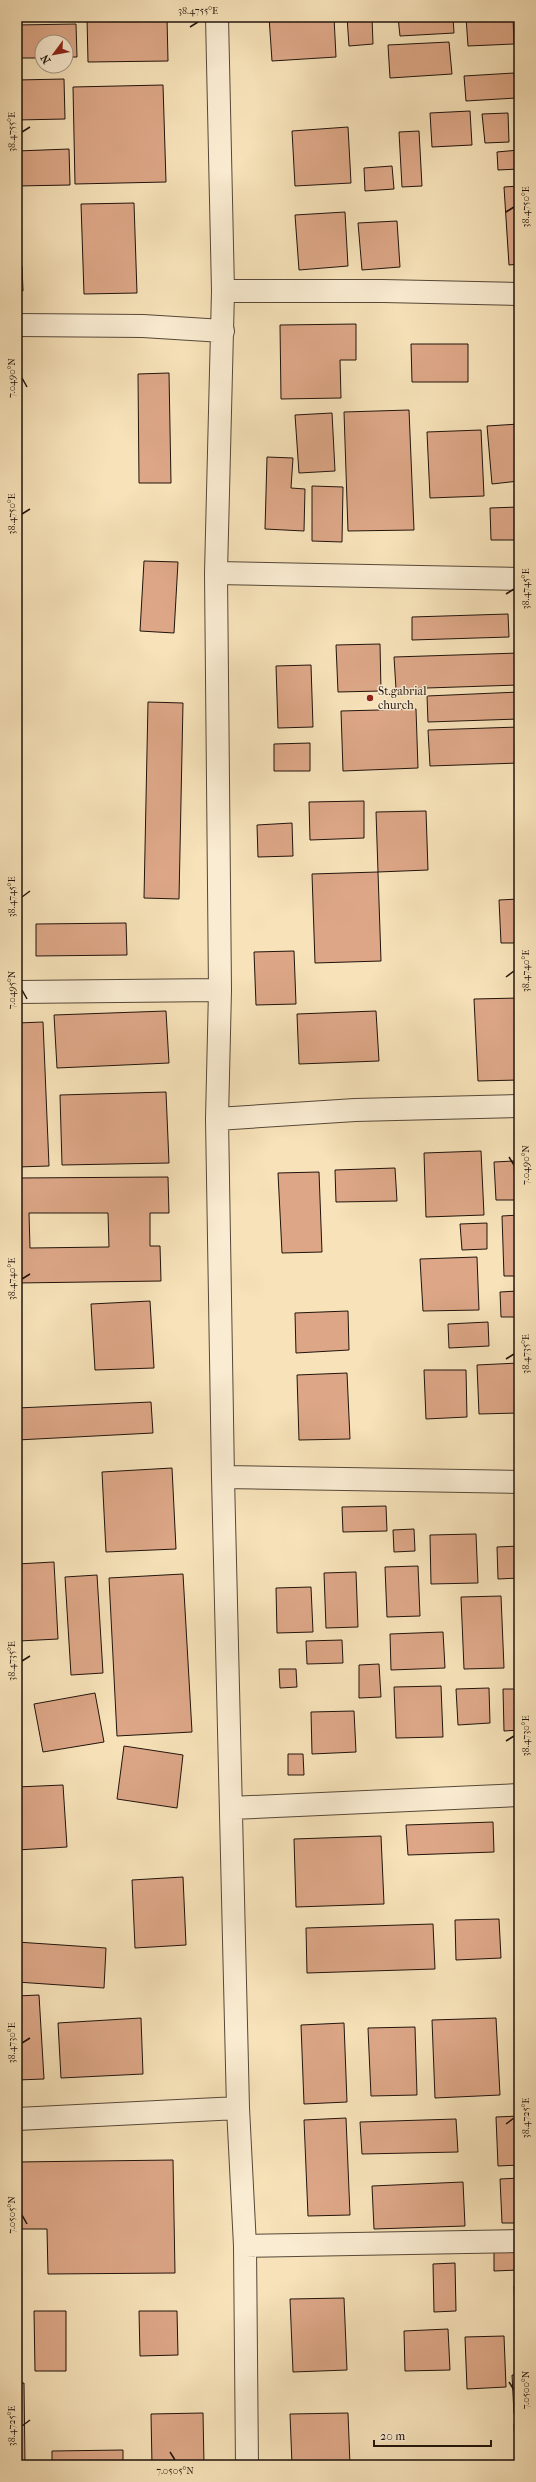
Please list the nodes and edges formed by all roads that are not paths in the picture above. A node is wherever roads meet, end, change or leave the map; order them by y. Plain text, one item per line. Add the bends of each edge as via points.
1 (217, 17) edge
2 (223, 291) junction
3 (519, 294) edge
4 (17, 325) edge
5 (223, 331) junction
6 (216, 573) junction
7 (519, 579) edge
8 (220, 990) junction
9 (17, 992) edge
10 (519, 1106) edge
11 (217, 1119) junction
12 (223, 1477) junction
13 (519, 1482) edge
14 (519, 1795) edge
15 (231, 1808) junction
16 (238, 2108) junction
17 (17, 2119) edge
18 (519, 2241) edge
19 (245, 2246) junction
20 (247, 2465) edge

1 - 2 street
2 - 3 street
2 - 5 street
4 - 5 street via 143,326
5 - 6 street
6 - 7 street
6 - 8 street
8 - 9 street
8 - 11 street
10 - 11 street via 355,1110
11 - 12 street
12 - 13 street
12 - 15 street
14 - 15 street
15 - 16 street
16 - 17 street
16 - 19 street
18 - 19 street
19 - 20 street

